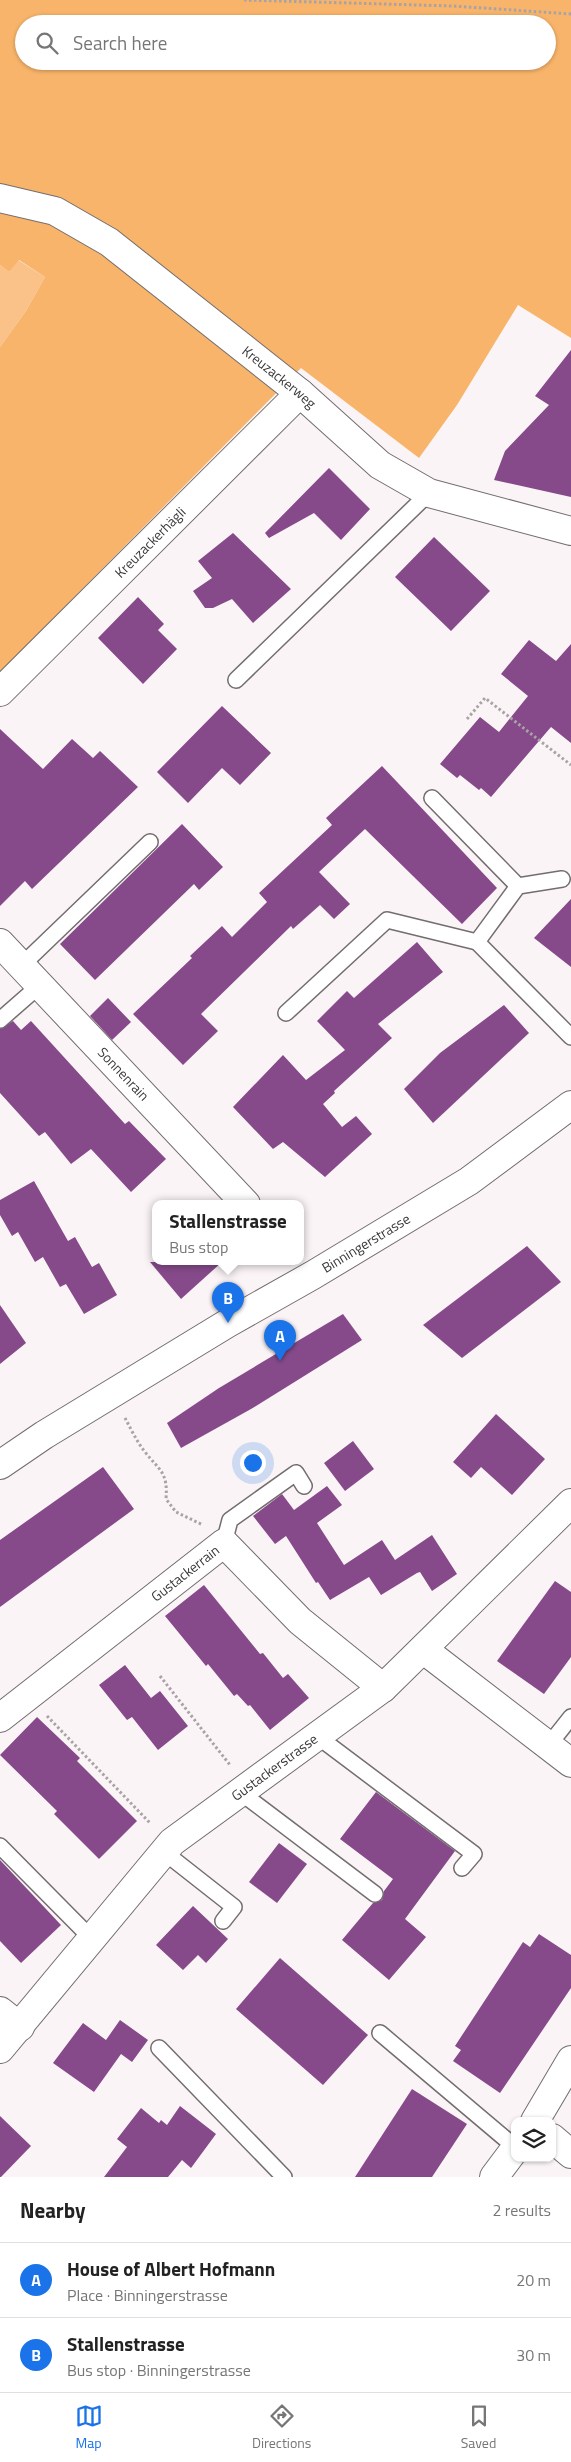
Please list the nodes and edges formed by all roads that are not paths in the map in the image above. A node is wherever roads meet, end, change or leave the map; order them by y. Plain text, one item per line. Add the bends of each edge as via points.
1 (0, 198) edge
2 (300, 393) junction
3 (429, 493) junction
4 (571, 531) edge
5 (236, 680) dead end
6 (0, 692) edge
7 (432, 798) dead end
8 (150, 842) dead end
9 (562, 880) dead end
10 (518, 886) junction
11 (477, 942) junction
12 (0, 943) edge
13 (21, 966) junction
14 (40, 985) junction
15 (286, 1013) dead end
16 (0, 1020) edge
17 (571, 1038) edge
18 (571, 1105) edge
19 (242, 1200) edge
20 (307, 1268) edge
21 (2, 1459) edge
22 (304, 1486) dead end
23 (571, 1503) edge
24 (224, 1543) junction
25 (424, 1650) junction
26 (383, 1688) junction
27 (571, 1717) edge
28 (0, 1718) edge
29 (317, 1736) junction
30 (548, 1746) junction
31 (571, 1763) edge
32 (243, 1790) junction
33 (0, 1846) edge
34 (167, 1848) junction
35 (462, 1868) dead end
36 (375, 1894) dead end
37 (222, 1921) dead end
38 (92, 1939) junction
39 (10, 2019) edge
40 (380, 2033) dead end
41 (159, 2048) dead end
42 (0, 2050) edge
43 (571, 2060) edge
44 (537, 2117) edge
45 (556, 2141) edge
46 (511, 2145) edge
47 (511, 2154) edge
48 (571, 2154) edge
49 (284, 2177) edge
50 (494, 2177) edge

1 - 2 street, Kreuzackerweg via 55,211 109,242
2 - 3 street, Kreuzackerweg via 380,465
2 - 6 street, Kreuzackerhägli
3 - 4 street, Kreuzackerweg
3 - 5 lane
7 - 10 lane
8 - 13 lane
9 - 10 lane
10 - 11 lane
11 - 15 lane via 387,920
11 - 17 lane
12 - 13 street, Sonnenrain
13 - 14 street, Sonnenrain
14 - 16 lane
14 - 19 street, Sonnenrain
18 - 20 street, Binningerstrasse via 469,1181
20 - 21 street, Binningerstrasse via 228,1322
22 - 24 lane via 296,1473 230,1520
23 - 25 street, Gustackerstrasse
24 - 26 street, Gustackerrain via 300,1621
24 - 28 street, Gustackerrain
25 - 26 street, Gustackerstrasse
25 - 30 street
26 - 29 street, Gustackerstrasse
27 - 30 lane
29 - 32 street, Gustackerstrasse
29 - 35 lane via 474,1854
30 - 31 street
32 - 34 street, Gustackerstrasse
32 - 36 lane
33 - 38 lane
34 - 37 lane via 234,1907
34 - 38 street, Gustackerstrasse
38 - 39 street, Gustackerstrasse
39 - 42 street, Gustackerstrasse
40 - 46 lane
41 - 49 lane
43 - 44 street
45 - 48 street
47 - 50 street

